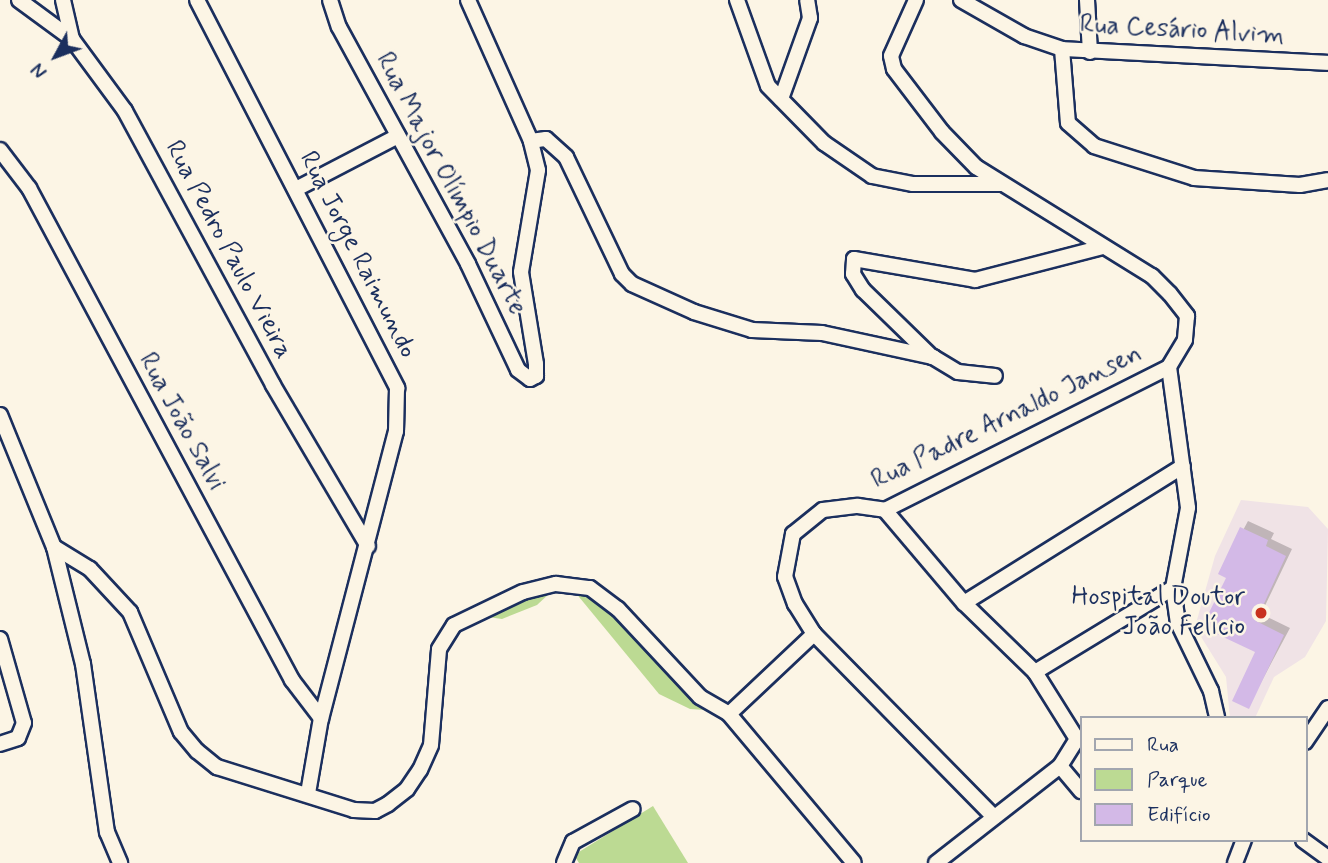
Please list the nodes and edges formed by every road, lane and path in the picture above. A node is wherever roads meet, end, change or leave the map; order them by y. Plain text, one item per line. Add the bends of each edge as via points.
1 (19, 0) edge
2 (63, 0) edge
3 (197, 0) edge
4 (330, 0) edge
5 (468, 0) edge
6 (737, 0) edge
7 (807, 0) edge
8 (916, 0) edge
9 (961, 0) edge
10 (1087, 0) edge
11 (72, 39) junction
12 (1062, 49) junction
13 (1090, 52) junction
14 (1328, 63) edge
15 (781, 99) junction
16 (398, 136) junction
17 (531, 141) junction
18 (0, 150) edge
19 (1328, 180) edge
20 (1001, 184) junction
21 (296, 189) junction
22 (1103, 247) junction
23 (933, 357) junction
24 (1169, 367) junction
25 (995, 376) dead end
26 (0, 415) edge
27 (1183, 466) junction
28 (885, 510) junction
29 (368, 546) junction
30 (54, 547) junction
31 (1173, 588) junction
32 (964, 603) junction
33 (814, 634) junction
34 (0, 639) edge
35 (1035, 671) junction
36 (1328, 708) edge
37 (729, 714) junction
38 (1217, 716) edge
39 (321, 718) junction
40 (1307, 739) edge
41 (0, 744) edge
42 (1060, 766) junction
43 (1080, 790) edge
44 (309, 793) junction
45 (633, 809) dead end
46 (994, 817) junction
47 (1243, 842) edge
48 (1306, 842) edge
49 (1328, 858) edge
50 (120, 863) edge
51 (564, 863) edge
52 (854, 863) edge
53 (936, 863) edge
54 (1235, 863) edge

1 - 11 street, Rua Pedro Paulo Vieira
2 - 11 street
3 - 21 street, Rua Jorge Raimundo
4 - 16 street, Rua Major Olímpio Duarte
5 - 17 street
6 - 15 street via 768,86
7 - 15 street via 810,18
8 - 20 street via 891,56 894,69 942,132
9 - 12 street, Rua Cesário Alvim via 1024,36
10 - 13 street
11 - 29 street, Rua Pedro Paulo Vieira via 125,111 273,385
12 - 13 street, Rua Cesário Alvim
12 - 19 street via 1068,123 1083,141 1194,178 1300,185
13 - 14 street, Rua Cesário Alvim
15 - 20 street via 824,143 872,176 913,184
16 - 17 street, Rua Major Olímpio Duarte via 524,378 536,376 521,272 538,170
16 - 21 street
17 - 23 street via 546,139 566,157 622,274 632,284 694,312 752,330 822,333
18 - 39 street, Rua João Salvi via 29,188 292,680
20 - 22 street
21 - 29 street, Rua Jorge Raimundo via 397,388 396,431
22 - 23 street via 975,280 854,259 853,274 863,290
22 - 24 street via 1152,276 1187,316 1185,340
23 - 25 street via 958,372
24 - 27 street, Rua Padre Arnaldo Jansen
24 - 28 street, Rua Padre Arnaldo Jansen
26 - 30 street
27 - 31 street, Rua Padre Arnaldo Jansen via 1188,508
27 - 32 street
28 - 32 street
28 - 33 street, Rua Padre Arnaldo Jansen via 858,506 823,510 793,534 785,577 794,604
29 - 39 street, Rua Jorge Raimundo
30 - 44 street via 90,569 130,612 181,732 197,751 217,767
30 - 50 street via 83,664 107,832
31 - 35 street
31 - 38 street, Rua Padre Arnaldo Jansen via 1178,623 1211,691
32 - 35 street
33 - 37 street
33 - 46 street, Rua Padre Arnaldo Jansen
34 - 41 street via 23,732
35 - 42 street via 1077,739
36 - 40 street
37 - 44 street via 700,696 604,595 556,584 497,601 445,635 439,649 431,745 407,789 375,811 354,810
37 - 52 street
39 - 44 street, Rua Jorge Raimundo
42 - 43 street
42 - 46 street
45 - 51 street via 573,842
46 - 53 street
47 - 54 street
48 - 49 street

